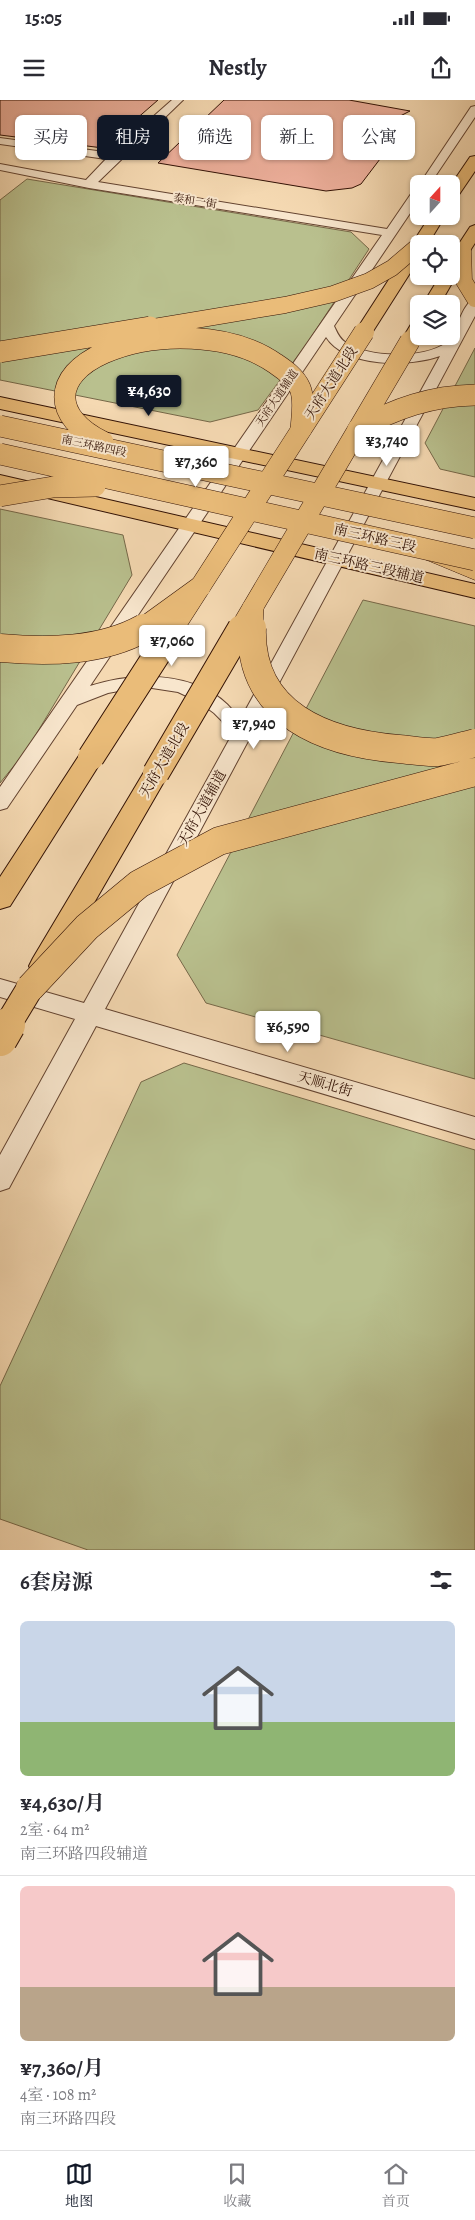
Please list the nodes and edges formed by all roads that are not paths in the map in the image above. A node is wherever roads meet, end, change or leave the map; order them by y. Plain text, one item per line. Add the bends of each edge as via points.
1 (178, 100) edge
2 (475, 110) edge
3 (161, 115) edge
4 (5, 142) edge
5 (0, 150) edge
6 (97, 155) edge
7 (111, 160) edge
8 (475, 160) edge
9 (2, 173) edge
10 (430, 175) edge
11 (460, 182) edge
12 (89, 184) junction
13 (410, 205) edge
14 (475, 230) edge
15 (390, 233) junction
16 (463, 250) junction
17 (410, 253) edge
18 (460, 255) edge
19 (410, 260) edge
20 (475, 299) edge
21 (475, 303) edge
22 (327, 326) junction
23 (460, 332) edge
24 (410, 340) edge
25 (453, 345) joint
26 (0, 352) edge
27 (475, 395) edge
28 (0, 403) edge
29 (0, 426) edge
30 (301, 429) junction
31 (358, 429) junction
32 (0, 454) edge
33 (130, 454) junction
34 (239, 454) junction
35 (0, 481) edge
36 (379, 484) junction
37 (143, 486) junction
38 (0, 496) edge
39 (475, 504) edge
40 (453, 523) junction
41 (475, 524) edge
42 (190, 525) junction
43 (475, 528) edge
44 (412, 546) junction
45 (338, 559) junction
46 (475, 560) edge
47 (475, 573) edge
48 (200, 587) junction
49 (475, 591) edge
50 (253, 608) junction
51 (0, 648) edge
52 (70, 701) junction
53 (239, 740) junction
54 (475, 743) edge
55 (475, 772) edge
56 (0, 803) edge
57 (0, 899) edge
58 (0, 988) edge
59 (30, 988) junction
60 (89, 1015) junction
61 (0, 1039) edge
62 (475, 1128) edge
63 (0, 1180) edge

1 - 3 street
2 - 10 street
4 - 5 street
4 - 6 street
7 - 12 street
8 - 11 main road
9 - 12 street, 泰和一街 via 18,171
12 - 15 street, 泰和一街
13 - 15 street, 天府大道辅道
14 - 16 main road
15 - 22 street, 天府大道辅道
16 - 18 main road
16 - 20 highway, bridge via 464,281
17 - 26 highway, bridge via 369,281 333,294
19 - 30 main road, 天府大道北段, bridge
21 - 23 street, 天府大道辅道
22 - 25 street via 341,346 382,357 427,355
22 - 34 street, 天府大道辅道
24 - 31 main road, 天府大道北段, bridge
25 - 36 street, 天府大道辅道
27 - 31 highway, bridge via 450,395 413,402
28 - 34 main road
29 - 33 highway, 南三环路四段, bridge
30 - 33 highway, bridge via 302,395 296,380 277,363 259,353 232,344 199,339 141,342 93,358 75,371 67,385 65,399 74,424 87,435
30 - 48 main road, 天府大道北段, bridge
31 - 50 main road, 天府大道北段, bridge
32 - 37 highway, bridge
33 - 40 highway, 南三环路四段, bridge
34 - 36 main road
34 - 42 street, 天府大道辅道
35 - 42 main road, 南三环路三段辅道
36 - 39 main road
36 - 45 street, 天府大道辅道
37 - 38 highway, bridge via 53,487
37 - 44 highway, 南三环路三段, bridge
40 - 41 highway, bridge
40 - 43 highway, bridge
42 - 45 main road, 南三环路三段辅道
42 - 52 street, 天府大道辅道
44 - 46 highway, 南三环路三段, bridge
44 - 47 highway, bridge
45 - 49 main road, 南三环路三段辅道
45 - 53 street, 天府大道辅道
48 - 51 highway, bridge via 126,637 78,647 28,651
48 - 57 main road, 天府大道北段, bridge
50 - 54 highway, bridge via 251,647 260,679 292,716 334,738 378,748 440,752
50 - 59 main road, 天府大道北段, bridge
52 - 53 street via 120,683 142,681 191,689 216,703 230,719
52 - 56 street, 天府大道辅道
53 - 60 street, 天府大道辅道
55 - 59 highway, bridge via 219,841 139,884 87,927
58 - 60 street, 天顺北街
59 - 61 main road, 天府大道北段, bridge
60 - 62 street, 天顺北街
60 - 63 street, 天府大道辅道

